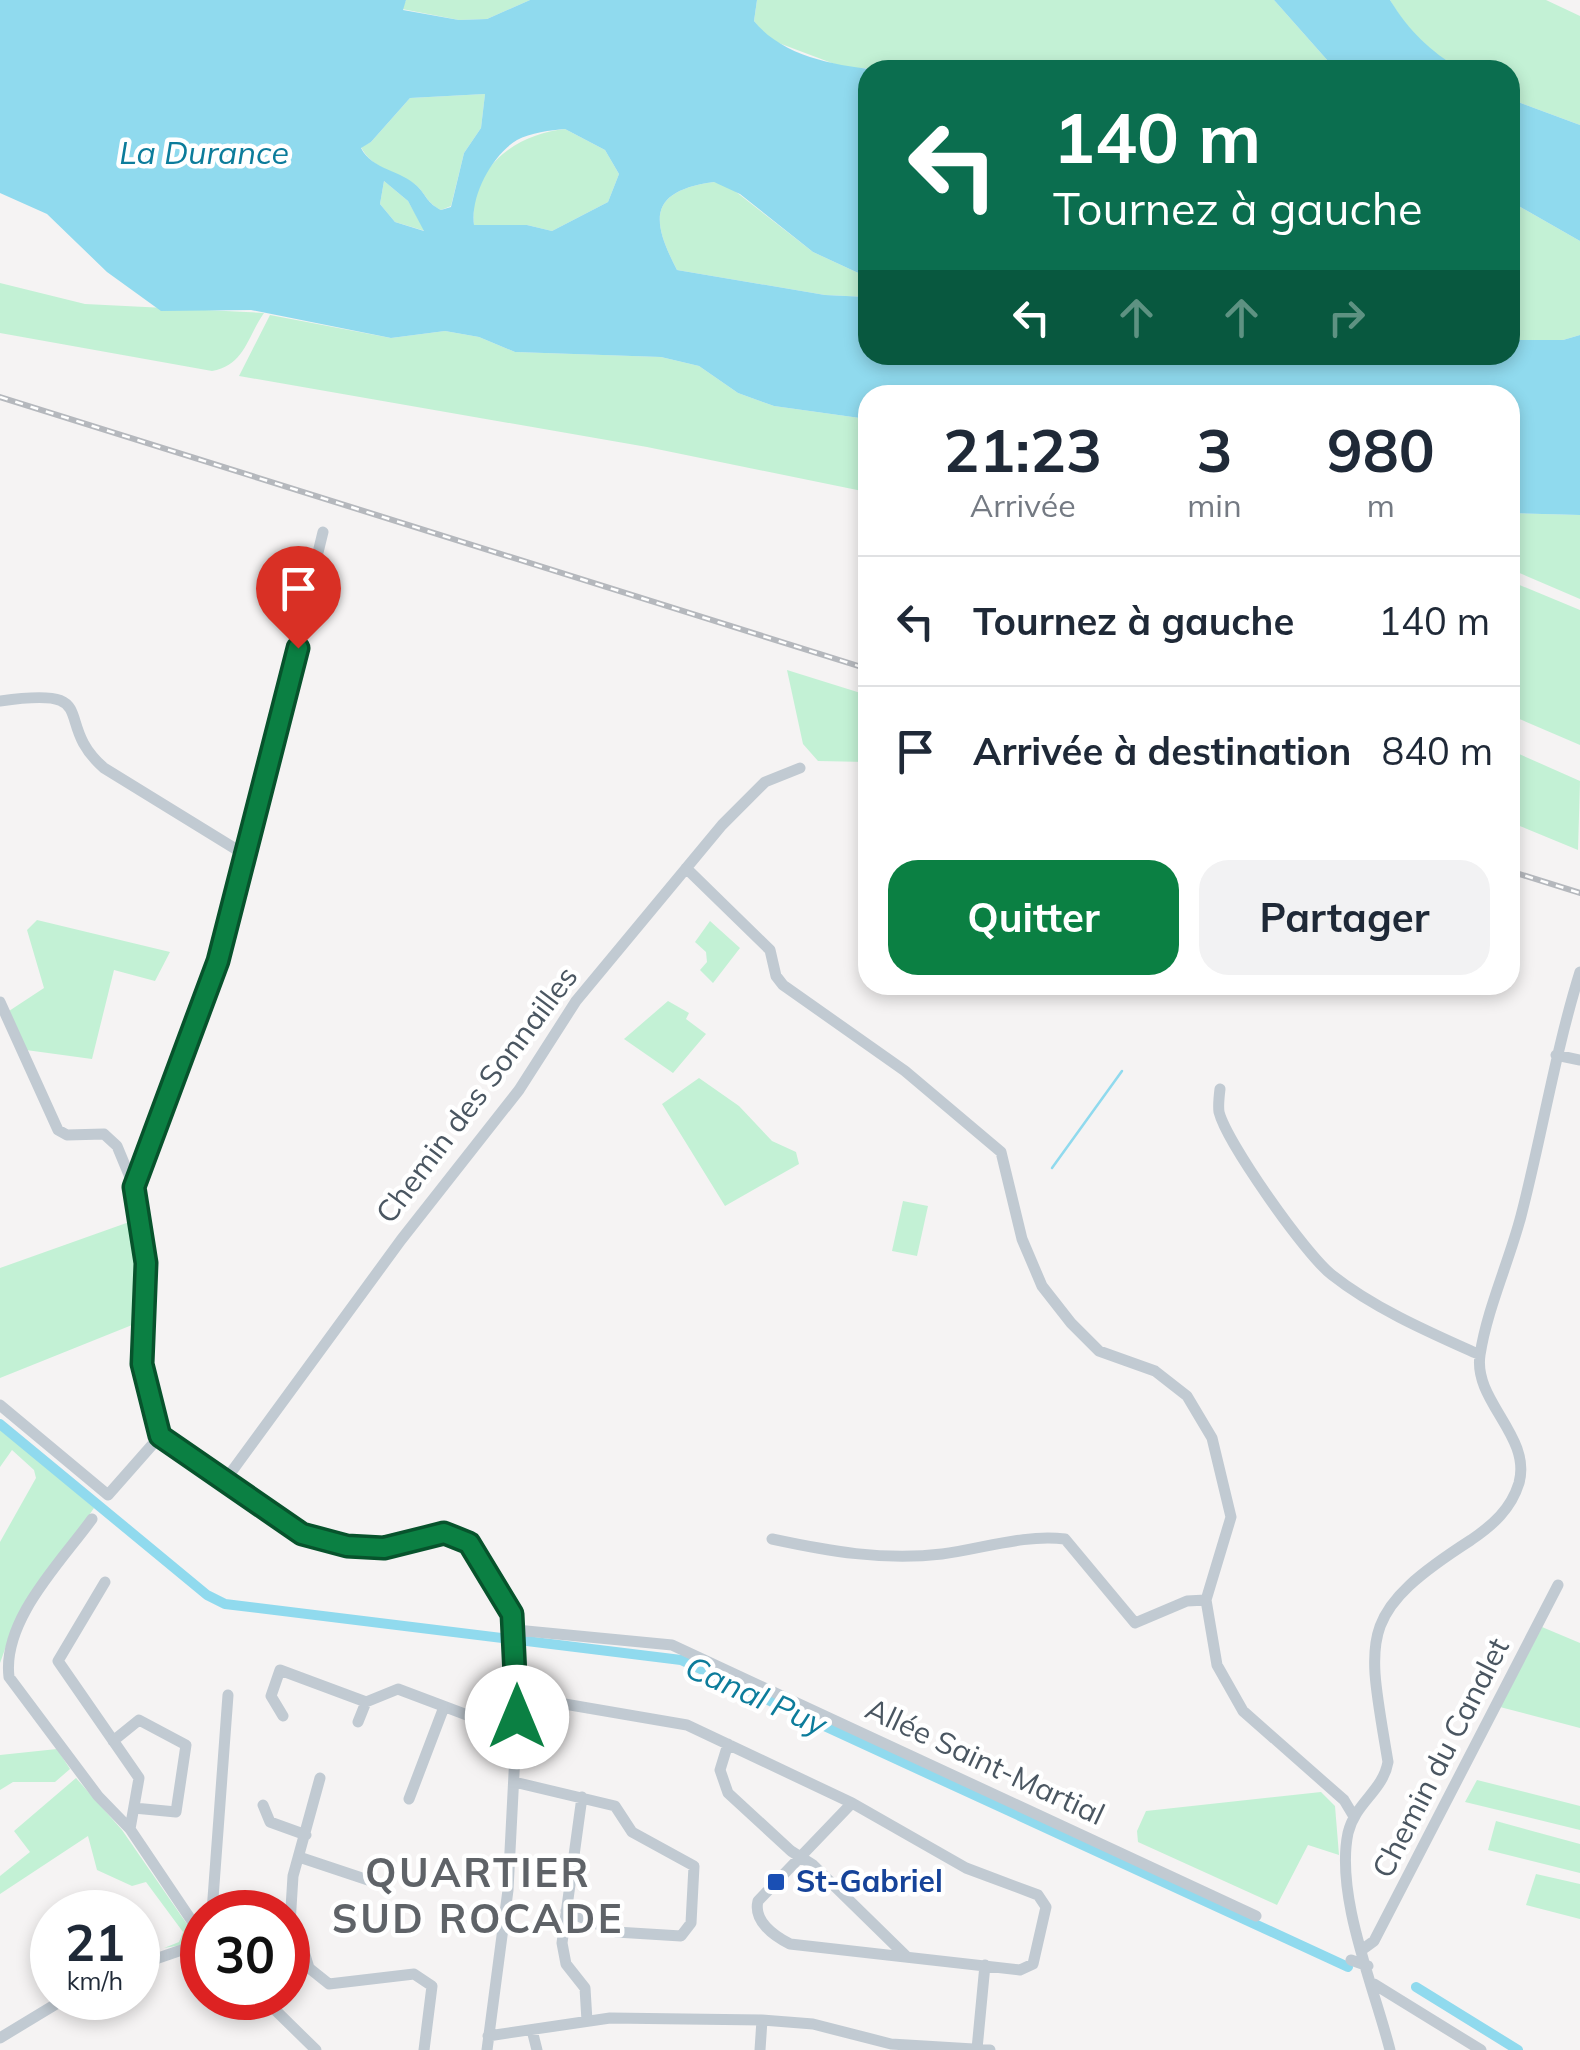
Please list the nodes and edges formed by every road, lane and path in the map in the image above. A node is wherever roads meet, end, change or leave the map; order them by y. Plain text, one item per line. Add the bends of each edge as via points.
1 (323, 532) dead end
2 (0, 702) edge
3 (800, 768) dead end
4 (247, 856) junction
5 (686, 868) junction
6 (1580, 972) edge
7 (0, 1002) edge
8 (1556, 1055) junction
9 (1580, 1060) edge
10 (1220, 1090) dead end
11 (134, 1187) junction
12 (1480, 1355) junction
13 (0, 1405) edge
14 (160, 1436) junction
15 (224, 1482) junction
16 (92, 1519) dead end
17 (772, 1539) dead end
18 (104, 1582) dead end
19 (1558, 1584) dead end
20 (1206, 1600) junction
21 (516, 1637) junction
22 (228, 1695) dead end
23 (518, 1696) junction
24 (366, 1702) junction
25 (444, 1707) junction
26 (283, 1716) dead end
27 (517, 1717) junction
28 (358, 1722) dead end
29 (113, 1741) junction
30 (728, 1744) junction
31 (320, 1778) dead end
32 (514, 1782) junction
33 (582, 1797) junction
34 (409, 1800) dead end
35 (852, 1803) junction
36 (263, 1805) dead end
37 (134, 1808) junction
38 (1353, 1815) junction
39 (130, 1829) junction
40 (306, 1835) junction
41 (299, 1857) junction
42 (801, 1857) junction
43 (377, 1883) dead end
44 (214, 1890) edge
45 (292, 1890) edge
46 (180, 1905) edge
47 (566, 1911) junction
48 (1256, 1916) dead end
49 (1363, 1949) junction
50 (907, 1957) junction
51 (1351, 1960) dead end
52 (984, 1965) junction
53 (1368, 1966) junction
54 (310, 1969) edge
55 (1374, 1984) junction
56 (30, 2018) edge
57 (285, 2020) edge
58 (762, 2020) junction
59 (587, 2021) junction
60 (532, 2030) junction
61 (488, 2036) junction
62 (0, 2038) edge
63 (890, 2047) edge
64 (977, 2049) edge
65 (316, 2050) edge
66 (424, 2050) edge
67 (487, 2050) edge
68 (537, 2050) edge
69 (760, 2050) edge
70 (990, 2050) edge
71 (1390, 2050) edge
72 (1481, 2050) edge

1 - 4 street
2 - 4 street via 60,698 104,768
3 - 5 street, Chemin des Sonnailles via 756,790
4 - 11 street via 218,961
5 - 15 street, Chemin des Sonnailles via 576,1001 519,1090
5 - 20 street via 770,950 783,985 905,1071 1001,1152 1022,1239 1042,1286 1076,1330 1099,1351 1155,1370 1187,1396 1212,1438 1231,1517
6 - 8 street
7 - 11 street via 58,1130 104,1134 117,1146
8 - 9 street
8 - 12 street via 1526,1194
10 - 12 street via 1218,1110 1228,1133 1330,1274
11 - 14 street via 146,1263 142,1364
12 - 38 street via 1483,1376 1521,1456 1518,1486 1499,1518 1420,1572 1388,1604 1373,1650 1388,1762 1385,1780
13 - 14 street via 108,1495
14 - 15 street
15 - 21 street via 302,1534 347,1546 384,1548 444,1533 460,1537 493,1577
16 - 39 street via 28,1609 11,1648 8,1676
17 - 20 street via 850,1556 1065,1539 1135,1624 1186,1601
18 - 29 street via 58,1662
19 - 49 street, Chemin du Canalet via 1374,1941
20 - 38 street via 1210,1640 1227,1688 1261,1730
21 - 23 street
21 - 48 street, Allée Saint-Martial via 672,1645
22 - 44 street
23 - 27 street
23 - 30 street via 687,1726
24 - 25 street via 398,1689
24 - 26 street via 280,1670 271,1696
24 - 28 street
25 - 27 street
25 - 34 street
27 - 32 street
29 - 37 street via 139,1778
29 - 37 street via 138,1720 186,1744 176,1812
30 - 35 street
30 - 42 street via 720,1770 728,1792
31 - 40 street
32 - 33 street
32 - 61 street via 508,1890
33 - 47 street
33 - 47 street via 615,1806 632,1832 688,1859 696,1873 691,1922 688,1931 672,1937 616,1932
35 - 42 street
35 - 52 street via 966,1868 1043,1900 1033,1964 1020,1970
36 - 40 street via 270,1822
37 - 39 street
38 - 49 street via 1344,1874
39 - 46 street
40 - 41 street
41 - 43 street
41 - 45 street
42 - 50 street
42 - 50 street via 758,1901 762,1922 790,1944
47 - 59 street via 562,1955 585,1988
49 - 53 street
50 - 52 street
51 - 53 street
52 - 64 street
53 - 55 street
54 - 66 street via 324,1982 414,1974 426,1979 432,1986
55 - 71 street
55 - 72 street
56 - 62 street
57 - 65 street
58 - 59 street
58 - 63 street via 813,2024
58 - 69 street
59 - 60 street
60 - 61 street
60 - 68 street
61 - 67 street
63 - 64 street
64 - 70 street

